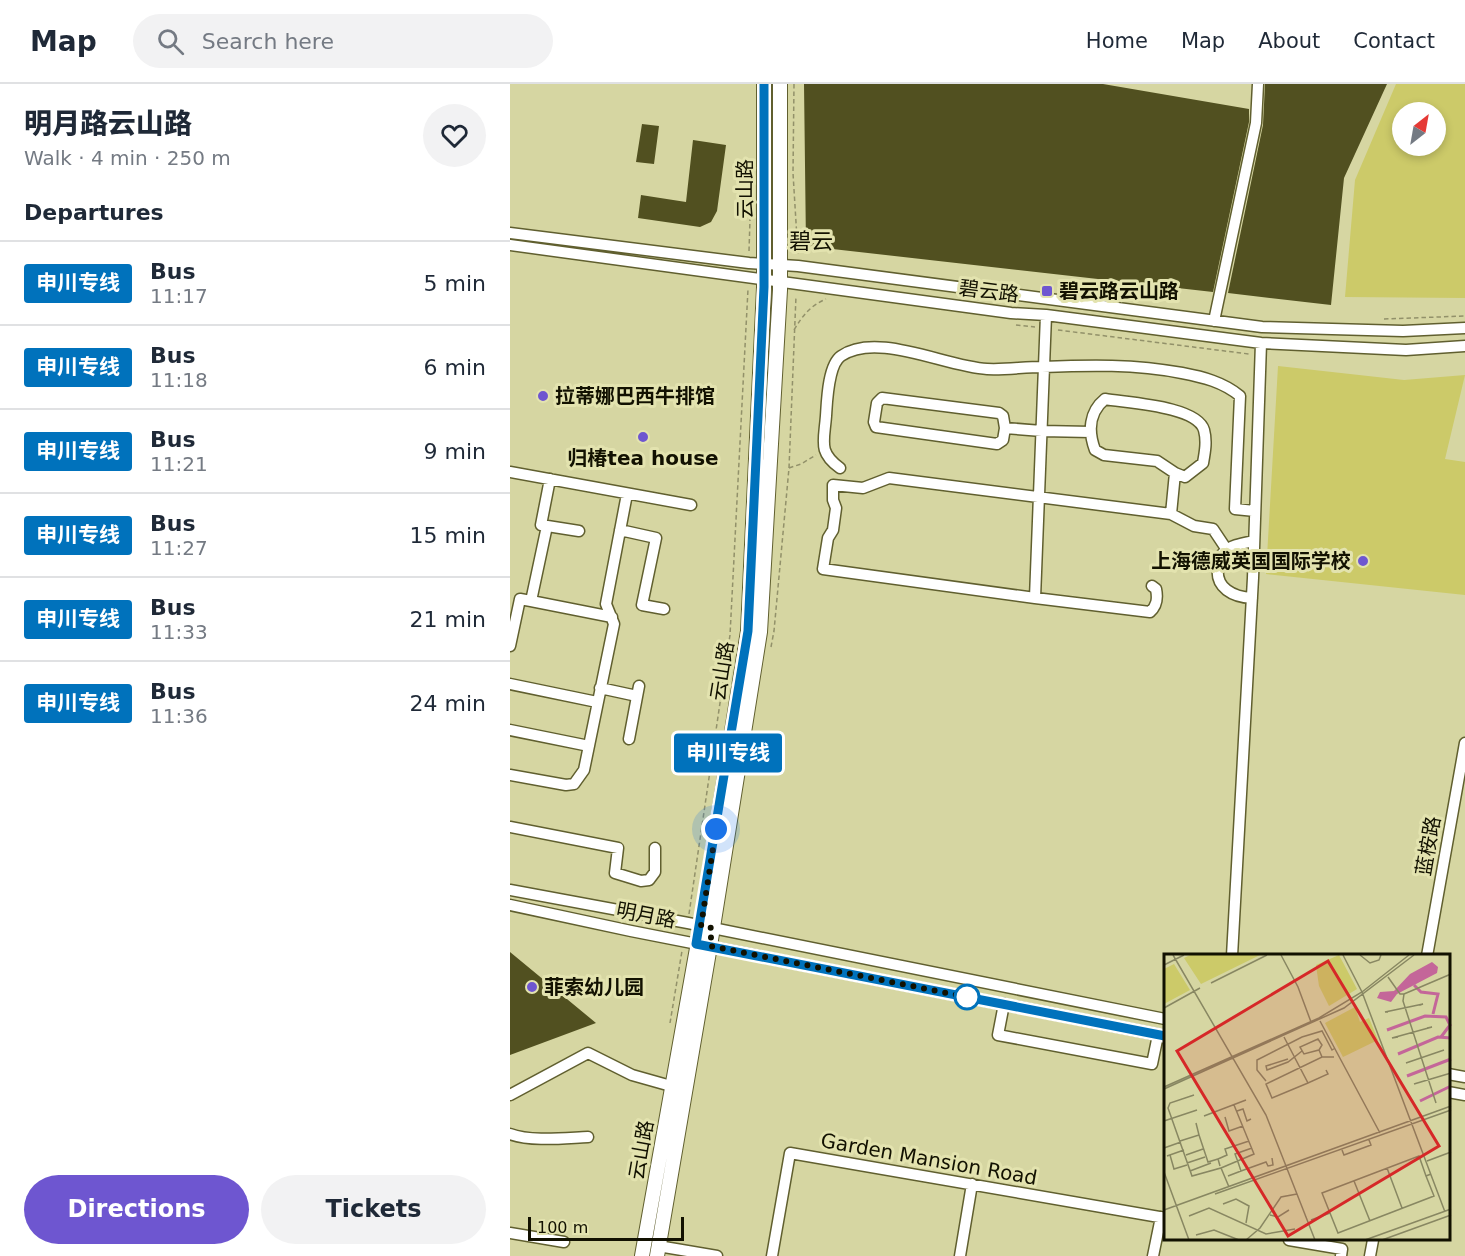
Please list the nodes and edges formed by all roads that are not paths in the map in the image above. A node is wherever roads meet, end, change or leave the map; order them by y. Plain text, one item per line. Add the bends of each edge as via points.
1 (764, 84) edge
2 (780, 84) edge
3 (1258, 84) edge
4 (510, 233) edge
5 (510, 245) edge
6 (764, 264) junction
7 (781, 265) junction
8 (764, 279) junction
9 (780, 282) junction
10 (1046, 315) junction
11 (1214, 321) junction
12 (1465, 328) edge
13 (1261, 343) junction
14 (1465, 346) edge
15 (1044, 367) junction
16 (1259, 394) junction
17 (1240, 396) junction
18 (1005, 428) junction
19 (1042, 431) junction
20 (1091, 432) junction
21 (840, 468) dead end
22 (510, 471) edge
23 (1175, 473) junction
24 (550, 479) junction
25 (627, 494) junction
26 (1039, 498) junction
27 (691, 505) dead end
28 (1255, 511) junction
29 (1170, 514) junction
30 (547, 525) junction
31 (620, 530) junction
32 (579, 531) dead end
33 (1254, 541) junction
34 (1227, 550) junction
35 (1152, 586) dead end
36 (1035, 597) junction
37 (1252, 598) junction
38 (531, 601) junction
39 (664, 609) dead end
40 (612, 617) junction
41 (510, 646) edge
42 (510, 684) edge
43 (600, 688) junction
44 (597, 702) junction
45 (510, 730) edge
46 (629, 739) dead end
47 (1465, 743) edge
48 (588, 746) junction
49 (510, 775) edge
50 (510, 827) edge
51 (656, 849) dead end
52 (510, 890) edge
53 (510, 905) edge
54 (700, 926) junction
55 (697, 944) junction
56 (1232, 954) edge
57 (1427, 954) edge
58 (1004, 1004) junction
59 (1164, 1019) edge
60 (1162, 1035) edge
61 (1450, 1074) edge
62 (1465, 1077) edge
63 (671, 1086) junction
64 (1450, 1092) edge
65 (510, 1095) edge
66 (1465, 1095) edge
67 (510, 1134) edge
68 (588, 1137) dead end
69 (972, 1184) junction
70 (1163, 1217) edge
71 (510, 1233) edge
72 (1300, 1241) edge
73 (1373, 1241) edge
74 (564, 1242) dead end
75 (657, 1251) edge
76 (642, 1256) edge
77 (717, 1256) edge
78 (772, 1256) edge
79 (960, 1256) edge
80 (1153, 1256) edge
81 (1341, 1256) edge
82 (1370, 1256) edge

1 - 6 main road, 云山路
2 - 7 main road, 云山路
3 - 11 street via 1256,123
4 - 6 street, 碧云路
5 - 8 street, 碧云路
6 - 7 street, 碧云路
6 - 8 main road, 云山路
7 - 9 main road, 云山路
7 - 11 street, 碧云路
8 - 9 street, 碧云路
8 - 54 main road, 云山路 via 748,631
9 - 10 street, 碧云路
9 - 54 main road, 云山路 via 760,632
10 - 13 street, 碧云路
10 - 15 street
11 - 12 street, 碧云路 via 1262,327 1392,331
13 - 14 street, 碧云路 via 1406,350
13 - 16 street
15 - 17 street via 1131,365 1168,370 1207,378
15 - 19 street
15 - 21 street via 987,369 881,348 859,348 840,357 832,370 824,449
16 - 17 street
16 - 28 street
17 - 28 street via 1235,509
18 - 18 street via 1003,440 997,444 876,427 874,422 877,403 882,398 999,413
18 - 19 street
19 - 20 street
19 - 26 street
20 - 23 street via 1095,450 1104,456 1157,461
20 - 23 street via 1096,406 1105,399 1191,415 1204,429 1203,463 1185,477
22 - 24 street
23 - 29 street
24 - 25 street
24 - 30 street via 541,525
25 - 27 street
25 - 31 street
26 - 29 street
26 - 36 street
26 - 36 street via 889,478 863,488 833,485 836,508 823,569
28 - 33 street
29 - 34 street via 1194,526 1213,529
30 - 32 street
30 - 38 street
31 - 39 street via 656,538 642,605
31 - 40 street via 606,604
33 - 34 street
33 - 37 street
34 - 37 street via 1217,567 1221,585 1235,596
35 - 36 street via 1158,596 1156,607 1150,612
37 - 56 street
38 - 40 street
38 - 41 street via 520,599
40 - 43 street via 614,624
42 - 44 street
43 - 44 street
43 - 46 street via 638,691
44 - 48 street
45 - 48 street
47 - 57 street, 蓝桉路
48 - 49 street via 584,770 574,783 566,786
50 - 51 street via 618,848 615,873 640,881 649,880 655,872
52 - 54 street, 明月路
53 - 55 street, 明月路
54 - 55 main road, 云山路
54 - 59 street, 明月路
55 - 58 street, 明月路
55 - 63 main road, 云山路
55 - 75 main road, 云山路
58 - 60 street, 明月路
58 - 60 street via 998,1035 1152,1064
61 - 62 street
63 - 65 street via 632,1075 588,1053
63 - 76 main road, 云山路
64 - 66 street
67 - 68 street
69 - 70 street, Garden Mansion Road
69 - 78 street, Garden Mansion Road via 790,1153
69 - 79 street
70 - 80 street
71 - 74 street
72 - 81 street via 1342,1249
73 - 82 street
75 - 77 street

